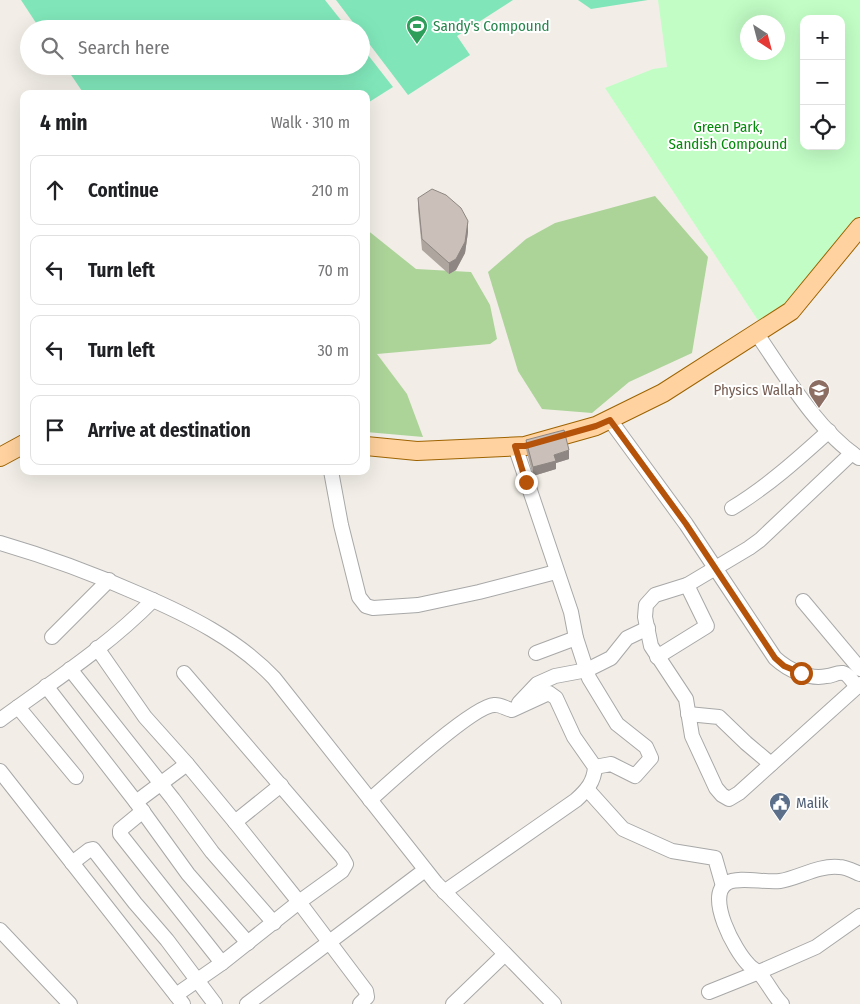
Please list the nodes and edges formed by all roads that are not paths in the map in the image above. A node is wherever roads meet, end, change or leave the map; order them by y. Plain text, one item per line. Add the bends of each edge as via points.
1 (860, 226) edge
2 (757, 334) junction
3 (610, 420) junction
4 (829, 431) junction
5 (20, 446) edge
6 (370, 446) edge
7 (515, 446) junction
8 (856, 456) edge
9 (0, 457) edge
10 (332, 475) edge
11 (732, 508) dead end
12 (0, 543) edge
13 (716, 568) junction
14 (556, 572) junction
15 (109, 580) junction
16 (687, 585) junction
17 (153, 600) junction
18 (803, 601) dead end
19 (648, 628) junction
20 (52, 637) dead end
21 (576, 638) junction
22 (97, 648) junction
23 (536, 653) dead end
24 (658, 656) junction
25 (70, 668) junction
26 (860, 669) edge
27 (587, 670) junction
28 (184, 674) dead end
29 (46, 686) junction
30 (858, 686) edge
31 (18, 707) junction
32 (512, 710) junction
33 (688, 714) junction
34 (0, 720) edge
35 (187, 764) junction
36 (771, 764) junction
37 (595, 767) junction
38 (0, 771) edge
39 (76, 778) dead end
40 (161, 784) junction
41 (280, 785) junction
42 (588, 789) junction
43 (370, 800) junction
44 (139, 807) junction
45 (235, 822) junction
46 (72, 863) junction
47 (425, 870) junction
48 (860, 874) edge
49 (723, 886) junction
50 (444, 892) junction
51 (299, 902) junction
52 (860, 916) edge
53 (274, 923) junction
54 (0, 930) edge
55 (328, 942) junction
56 (248, 943) junction
57 (505, 954) junction
58 (222, 962) junction
59 (759, 972) junction
60 (196, 981) junction
61 (709, 992) dead end
62 (180, 1000) edge
63 (366, 1002) edge
64 (70, 1004) edge
65 (215, 1004) edge
66 (247, 1004) edge
67 (453, 1004) edge
68 (554, 1004) edge
69 (782, 1004) edge

1 - 2 main road via 791,311
2 - 3 main road via 663,393
2 - 4 street via 796,391
3 - 7 main road via 525,446
3 - 13 street
4 - 8 street
4 - 11 street via 767,485
5 - 9 main road
6 - 7 main road via 417,451
7 - 14 street
8 - 13 street via 760,540
10 - 14 street via 359,597 366,606 418,605
12 - 15 street
13 - 16 street
13 - 30 street via 775,658 784,666 815,677 844,673
14 - 21 street via 571,612
15 - 17 street
15 - 20 street
16 - 19 street via 650,599 646,605
16 - 24 street via 707,626
17 - 22 street
17 - 43 street via 198,621 259,663
18 - 26 street
19 - 24 street via 651,646
19 - 27 street via 627,638 611,658
21 - 23 street
21 - 27 street
22 - 25 street
22 - 35 street via 145,717
24 - 33 street via 686,699
25 - 29 street
25 - 40 street
27 - 32 street via 555,676 537,684
27 - 37 street via 617,724 646,747 651,758 635,776 611,764
28 - 41 street
29 - 31 street
29 - 44 street
30 - 36 street
31 - 34 street
31 - 39 street
32 - 37 street via 542,695 553,695 574,737
32 - 43 street via 499,705 484,708
33 - 36 street via 719,717
33 - 36 street via 696,748 716,788 726,798 739,793
35 - 40 street
35 - 45 street
37 - 42 street
38 - 46 street
40 - 44 street
40 - 53 street via 212,852
41 - 45 street
41 - 51 street via 346,864 342,871
42 - 49 street via 623,829 672,851 715,858
42 - 50 street
43 - 47 street
44 - 56 street via 188,874
44 - 58 street via 120,834
45 - 51 street
46 - 60 street via 93,849 168,940
46 - 62 street
47 - 50 street
47 - 55 street
48 - 49 street via 840,866 780,881 731,881
49 - 59 street via 720,893 722,916 728,935 748,965
50 - 57 street
51 - 53 street
51 - 55 street
52 - 59 street via 816,947
53 - 56 street
54 - 64 street
55 - 63 street via 366,991
55 - 66 street
56 - 58 street
57 - 67 street
57 - 68 street
58 - 60 street
59 - 61 street
59 - 69 street
60 - 62 street
60 - 65 street

